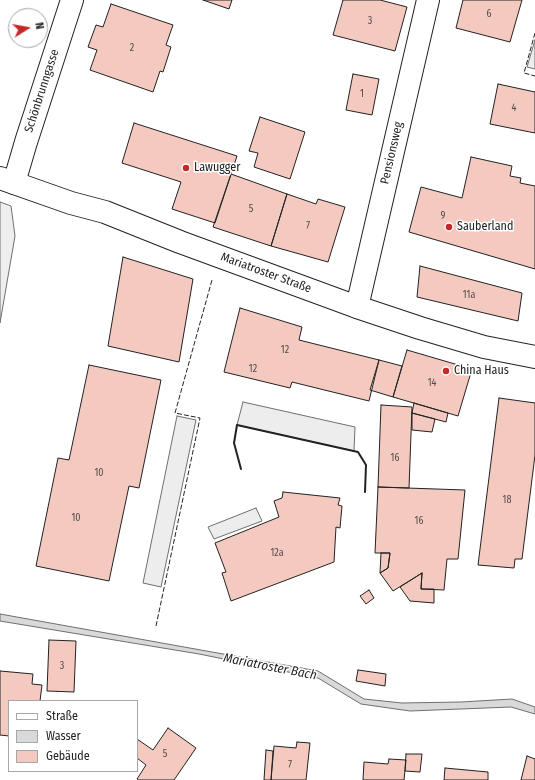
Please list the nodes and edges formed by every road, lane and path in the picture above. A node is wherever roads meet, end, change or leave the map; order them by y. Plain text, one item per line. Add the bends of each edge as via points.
1 (72, 0) edge
2 (428, 0) edge
3 (7, 181) edge
4 (357, 306) junction
5 (535, 357) edge

1 - 3 main road, Schönbrunngasse via 26,142
2 - 4 main road, Pensionsweg
3 - 4 main road, Mariatroster Straße via 105,212
4 - 5 main road, Mariatroster Straße via 484,347

